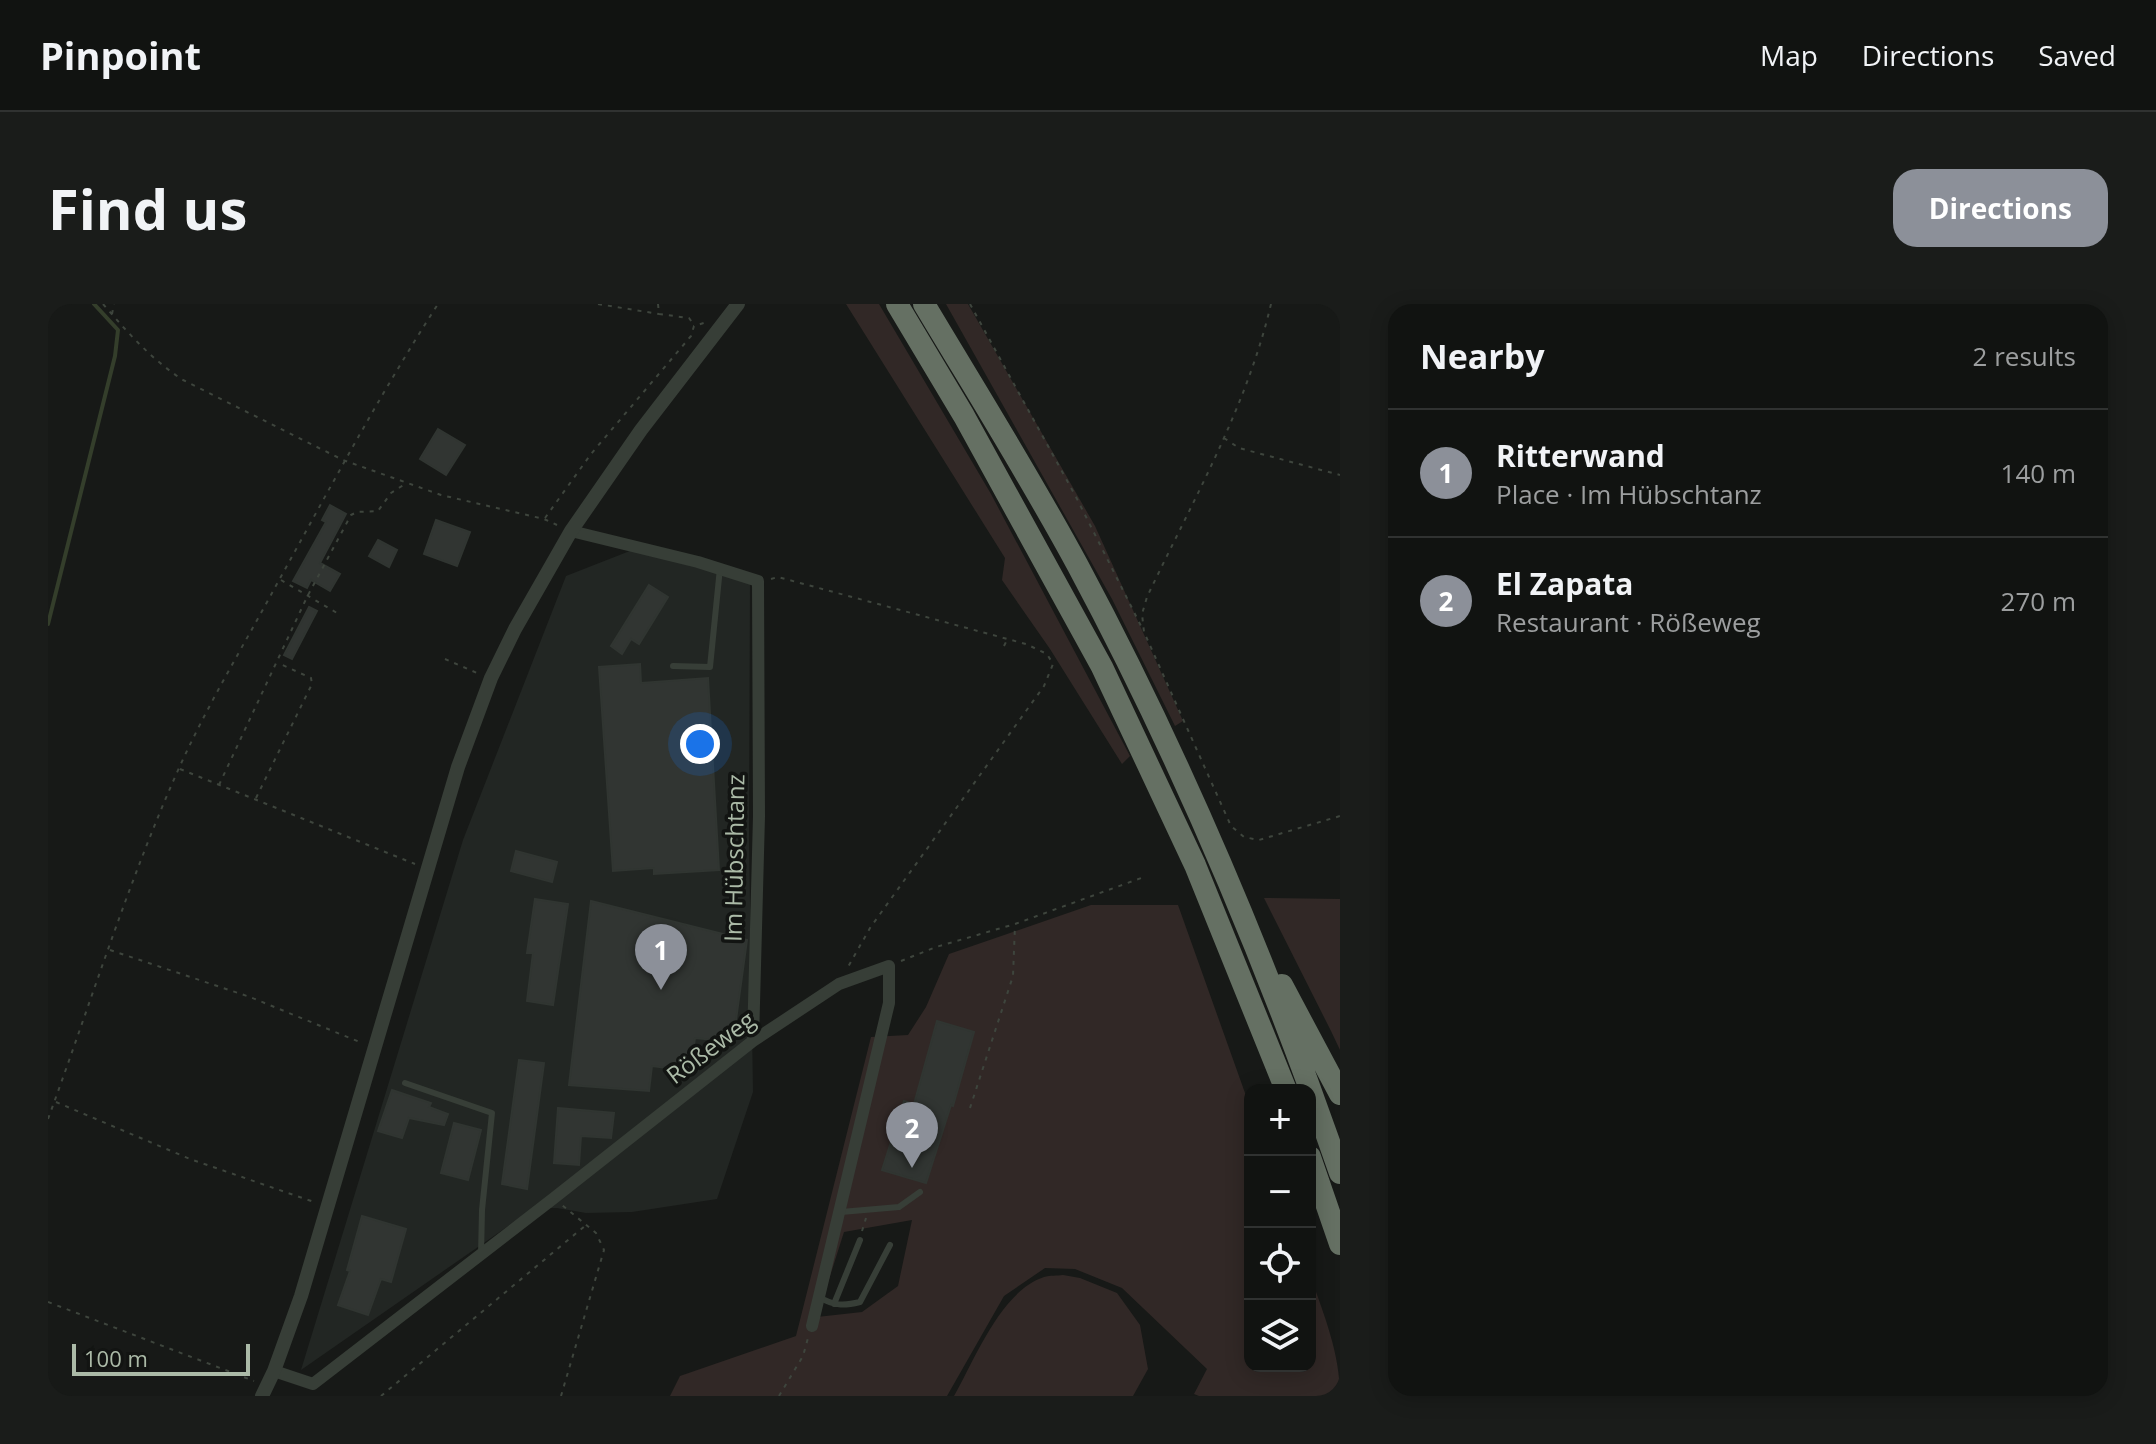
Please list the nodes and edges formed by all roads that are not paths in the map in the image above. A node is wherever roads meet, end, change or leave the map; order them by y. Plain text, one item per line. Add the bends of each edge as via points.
1 (738, 304) edge
2 (897, 304) edge
3 (924, 304) edge
4 (571, 531) junction
5 (720, 568) junction
6 (673, 666) dead end
7 (1240, 910) junction
8 (753, 1041) junction
9 (405, 1083) dead end
10 (1284, 1084) edge
11 (1340, 1094) edge
12 (1340, 1173) edge
13 (1316, 1174) edge
14 (920, 1192) dead end
15 (841, 1212) junction
16 (860, 1240) dead end
17 (1340, 1244) edge
18 (890, 1245) dead end
19 (481, 1255) junction
20 (819, 1297) junction
21 (834, 1304) junction
22 (812, 1326) road end
23 (274, 1371) junction
24 (264, 1391) edge

1 - 4 street
2 - 10 highway via 1102,667 1195,865
3 - 7 highway via 1078,567 1194,802
4 - 5 street
4 - 23 street via 491,678 458,767 329,1207
5 - 6 lane via 710,667
5 - 8 street, Im Hübschtanz via 758,581
7 - 11 highway
7 - 12 highway
8 - 15 street, Rößeweg via 839,984 889,966 889,1003
8 - 19 street, Rößeweg
9 - 19 lane via 492,1113
13 - 17 highway
14 - 15 lane via 899,1207
15 - 20 street
16 - 21 lane
18 - 21 lane via 860,1302
19 - 23 street, Rößeweg via 313,1384
20 - 21 lane
20 - 22 street
23 - 24 street

